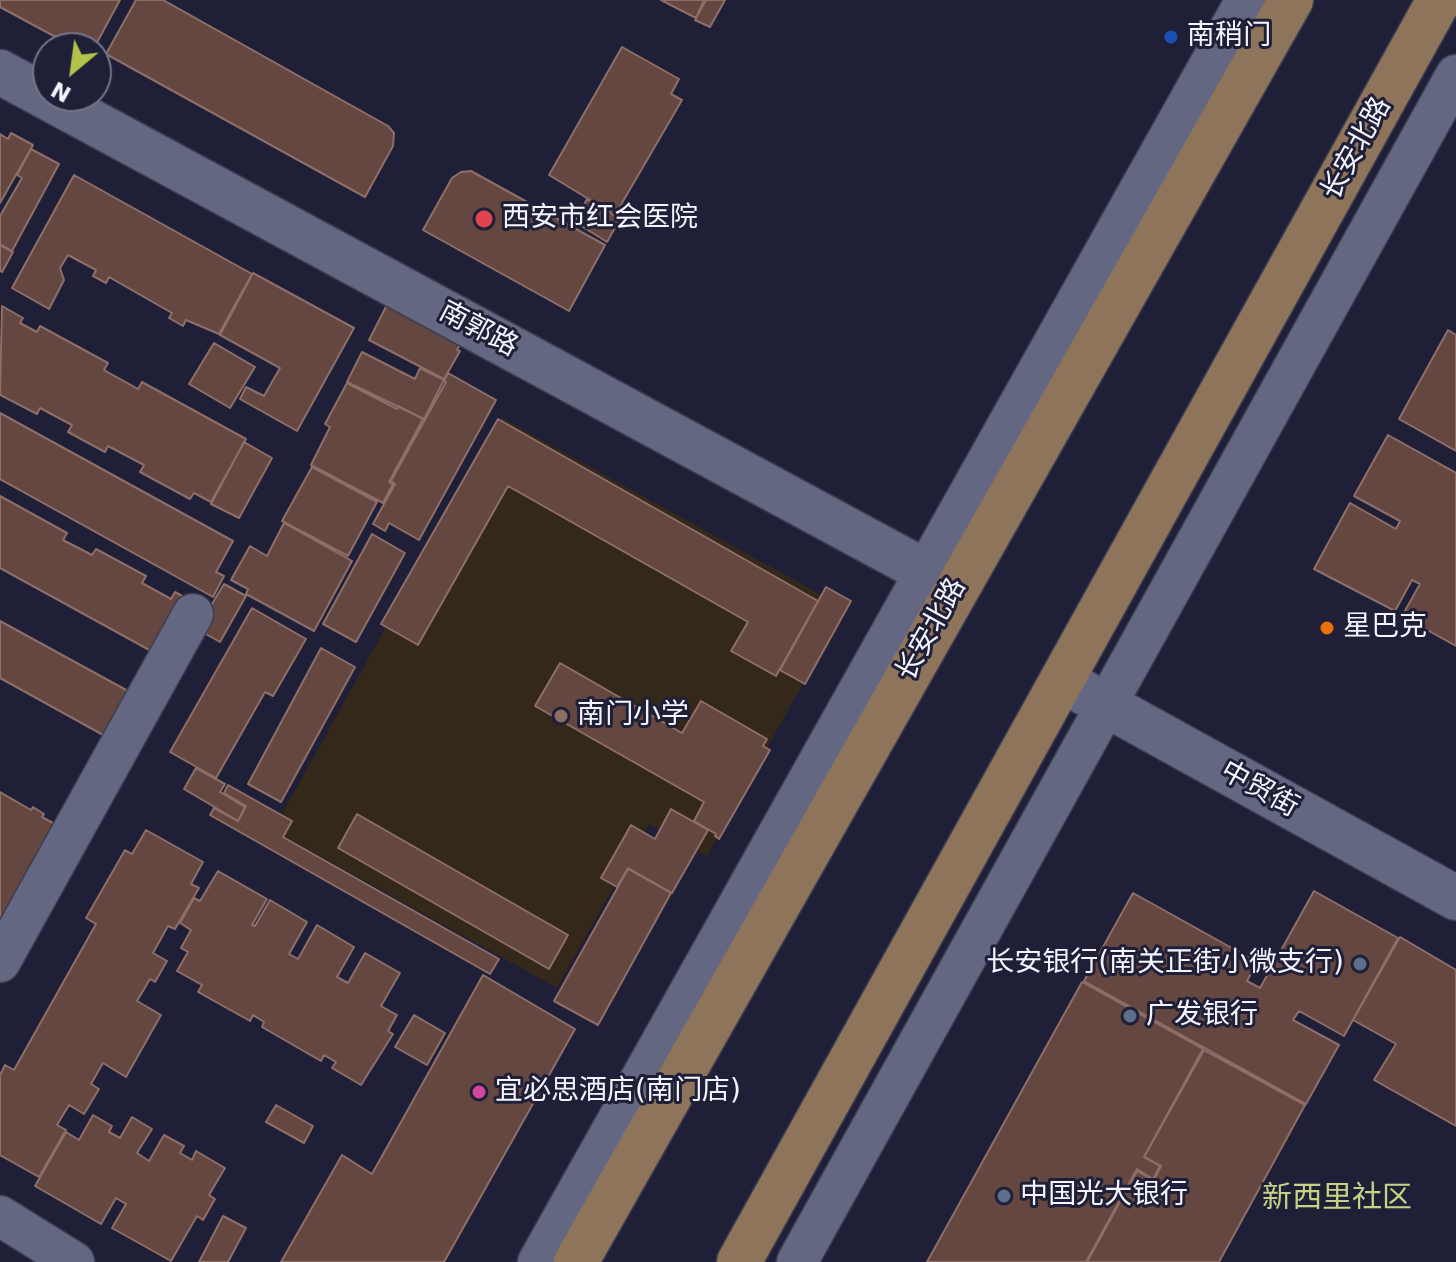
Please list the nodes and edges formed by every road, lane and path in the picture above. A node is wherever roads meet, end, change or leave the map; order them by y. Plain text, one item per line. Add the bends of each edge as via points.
1 (1246, 0) edge
2 (1291, 0) edge
3 (1439, 0) edge
4 (0, 72) edge
5 (1456, 75) edge
6 (941, 580) junction
7 (193, 614) dead end
8 (1063, 681) junction
9 (1106, 705) junction
10 (1456, 898) edge
11 (0, 962) edge
12 (0, 1216) edge
13 (74, 1262) edge
14 (538, 1262) edge
15 (576, 1262) edge
16 (739, 1262) edge
17 (797, 1262) edge

1 - 6 street
2 - 6 main road, 长安北路
3 - 8 main road, 长安北路
4 - 6 street, 南郭路
5 - 9 street
6 - 14 street
6 - 15 main road, 长安北路
7 - 11 street
8 - 9 street, 中贸街
8 - 16 main road, 长安北路
9 - 10 street, 中贸街
9 - 17 street
12 - 13 street

